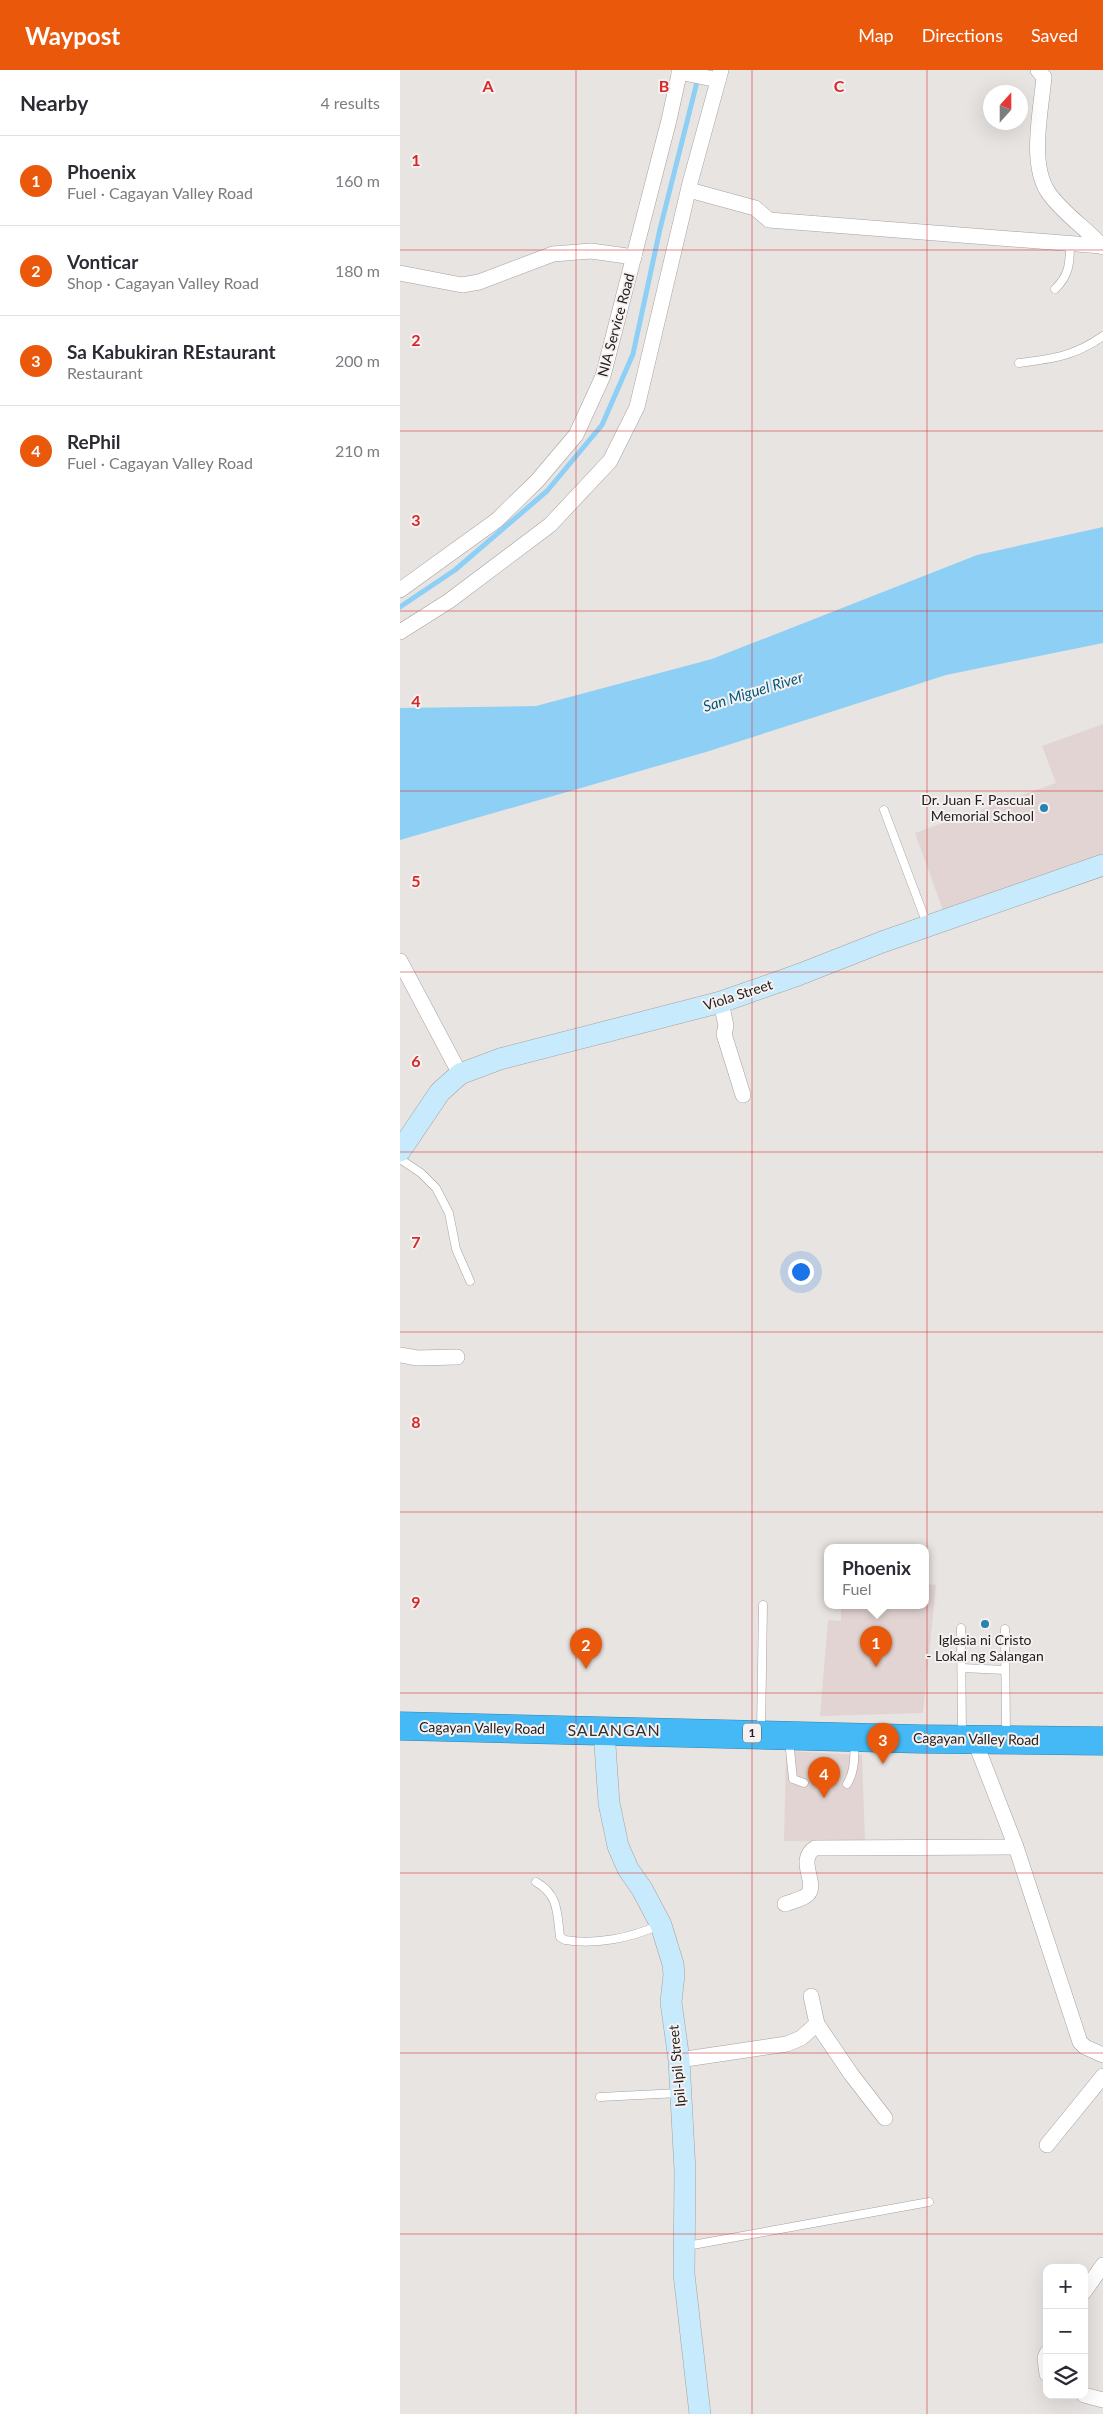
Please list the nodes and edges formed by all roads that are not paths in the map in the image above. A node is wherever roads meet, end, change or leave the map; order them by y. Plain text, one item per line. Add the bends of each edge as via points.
1 (1038, 70) edge
2 (683, 72) edge
3 (715, 76) edge
4 (689, 190) junction
5 (1070, 244) junction
6 (1102, 246) edge
7 (634, 257) junction
8 (400, 273) edge
9 (1055, 289) dead end
10 (1103, 336) edge
11 (1018, 363) dead end
12 (400, 590) edge
13 (400, 632) edge
14 (884, 810) dead end
15 (1103, 865) edge
16 (928, 926) junction
17 (400, 961) edge
18 (721, 1002) junction
19 (460, 1074) junction
20 (743, 1095) dead end
21 (400, 1151) edge
22 (400, 1159) edge
23 (470, 1281) dead end
24 (400, 1356) edge
25 (457, 1357) dead end
26 (763, 1605) dead end
27 (961, 1628) dead end
28 (1005, 1629) dead end
29 (962, 1668) junction
30 (1005, 1670) junction
31 (400, 1726) edge
32 (604, 1731) junction
33 (761, 1734) junction
34 (789, 1735) junction
35 (854, 1737) junction
36 (968, 1739) junction
37 (1006, 1740) junction
38 (1103, 1740) edge
39 (804, 1783) dead end
40 (847, 1784) dead end
41 (1016, 1847) junction
42 (536, 1882) dead end
43 (785, 1904) dead end
44 (661, 1925) junction
45 (810, 1996) dead end
46 (817, 2024) junction
47 (1103, 2055) edge
48 (679, 2060) junction
49 (1103, 2076) edge
50 (681, 2093) junction
51 (600, 2097) dead end
52 (885, 2118) dead end
53 (1047, 2146) dead end
54 (929, 2202) dead end
55 (685, 2246) junction
56 (1103, 2265) edge
57 (1088, 2286) edge
58 (1088, 2396) edge
59 (1103, 2400) edge
60 (700, 2414) edge

1 - 6 street via 1044,78 1038,168 1048,192
2 - 3 street
2 - 7 street, NIA Service Road
3 - 4 street
4 - 5 street via 755,208 769,220
4 - 13 street via 637,408 610,461 550,525 449,601
5 - 6 street
5 - 9 lane via 1070,263 1065,280
7 - 8 street via 591,251 553,254 462,285
7 - 12 street, NIA Service Road via 603,376 576,435 537,481 496,520
10 - 11 lane via 1061,358
14 - 16 lane
15 - 16 street, Viola Street
16 - 18 street, Viola Street
17 - 19 street
18 - 19 street, Viola Street via 500,1059
18 - 20 street via 726,1026 724,1034
19 - 21 street, Viola Street via 440,1092
22 - 23 lane via 436,1188 449,1213 456,1249
24 - 25 street
26 - 33 lane
27 - 29 lane
28 - 30 lane
29 - 30 lane
29 - 36 lane
30 - 37 lane
31 - 32 highway, Cagayan Valley Road / 1
32 - 33 highway, Cagayan Valley Road / 1
32 - 44 street, Ipil-Ipil Street via 609,1803 618,1846
33 - 34 highway, Cagayan Valley Road / 1
34 - 35 highway, Cagayan Valley Road / 1
34 - 39 lane via 793,1779
35 - 36 highway, Cagayan Valley Road / 1
35 - 40 lane via 855,1757
36 - 37 highway, Cagayan Valley Road / 1
36 - 41 street
37 - 38 highway, Cagayan Valley Road / 1
41 - 43 street via 815,1848 807,1860 810,1890 807,1896
41 - 47 street via 1080,2042 1085,2048
42 - 44 lane via 552,1894 560,1937 565,1940 602,1941
44 - 48 street, Ipil-Ipil Street via 674,1975 671,2002
45 - 46 street
46 - 48 street via 801,2038 787,2044
46 - 52 street
48 - 50 street, Ipil-Ipil Street
49 - 53 street
50 - 51 lane
50 - 55 street, Ipil-Ipil Street
54 - 55 lane
55 - 60 street, Ipil-Ipil Street via 684,2274
56 - 57 street
58 - 59 street

